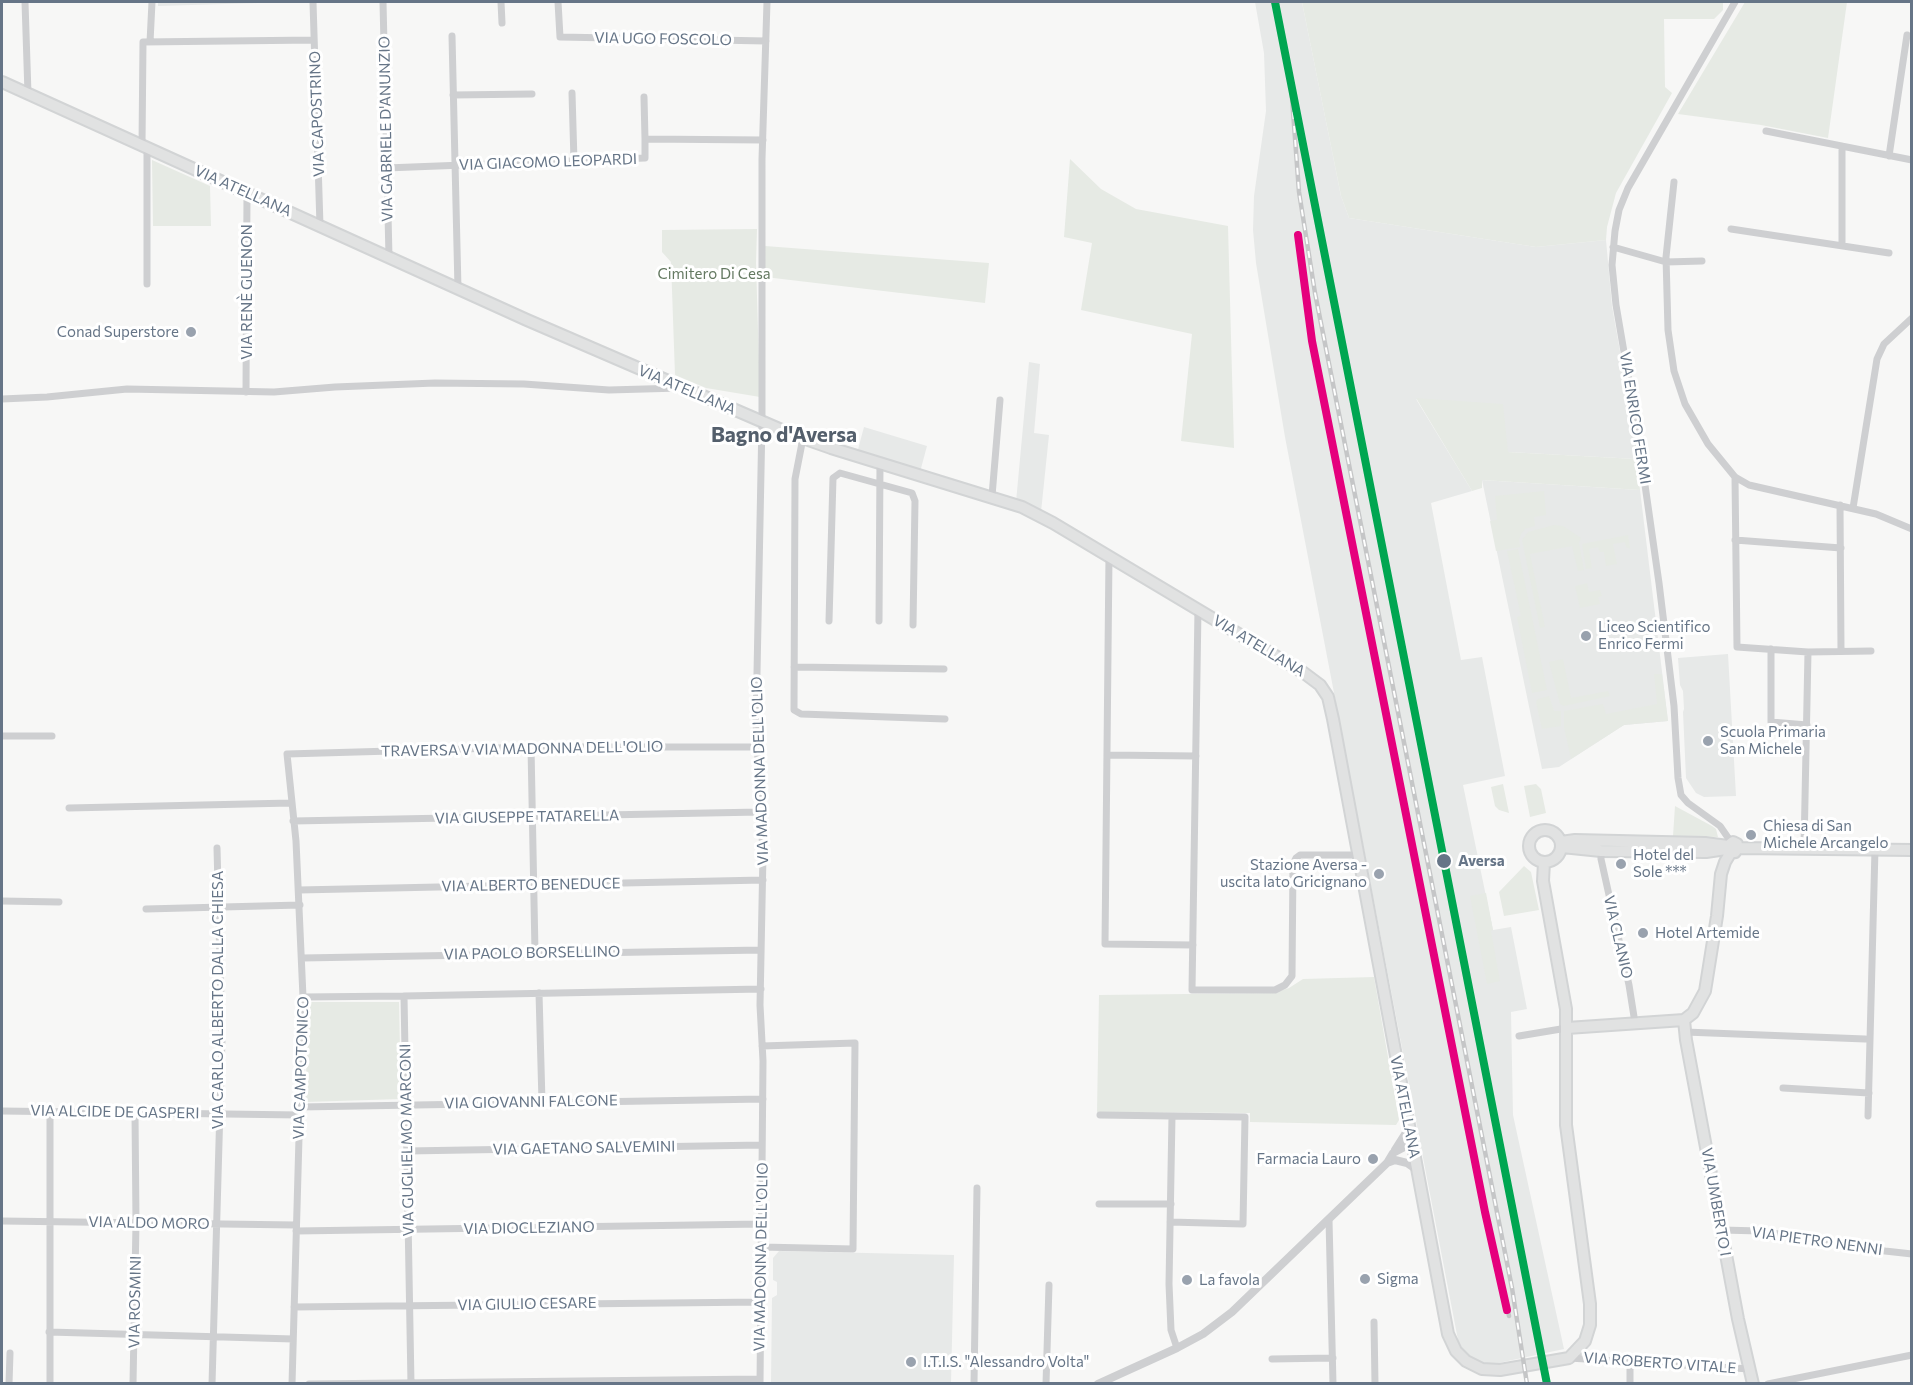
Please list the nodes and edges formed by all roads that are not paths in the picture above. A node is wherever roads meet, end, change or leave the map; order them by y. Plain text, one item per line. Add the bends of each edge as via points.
1 (25, 2) edge
2 (152, 2) edge
3 (313, 2) edge
4 (383, 2) edge
5 (501, 2) edge
6 (558, 2) edge
7 (767, 2) edge
8 (1735, 2) edge
9 (502, 23) dead end
10 (1907, 35) dead end
11 (452, 36) dead end
12 (314, 40) junction
13 (766, 41) junction
14 (150, 42) junction
15 (2, 82) edge
16 (532, 93) dead end
17 (572, 93) dead end
18 (28, 94) junction
19 (453, 95) junction
20 (644, 97) dead end
21 (1766, 131) dead end
22 (645, 139) junction
23 (763, 140) junction
24 (1842, 146) junction
25 (144, 147) junction
26 (1889, 156) junction
27 (1911, 160) edge
28 (574, 161) junction
29 (454, 165) junction
30 (386, 168) junction
31 (1674, 182) dead end
32 (247, 193) junction
33 (320, 226) junction
34 (1731, 229) dead end
35 (1842, 245) junction
36 (1613, 247) junction
37 (1889, 253) dead end
38 (389, 257) junction
39 (1702, 261) dead end
40 (1666, 262) junction
41 (147, 284) dead end
42 (458, 289) junction
43 (1911, 318) edge
44 (682, 388) junction
45 (246, 392) junction
46 (2, 399) edge
47 (1000, 400) dead end
48 (762, 421) junction
49 (803, 438) junction
50 (880, 463) junction
51 (1736, 477) junction
52 (880, 483) junction
53 (992, 496) junction
54 (1840, 505) junction
55 (1853, 508) junction
56 (1911, 529) edge
57 (1735, 540) junction
58 (1840, 548) junction
59 (1108, 556) junction
60 (1198, 609) junction
61 (829, 621) dead end
62 (879, 621) dead end
63 (913, 625) dead end
64 (1771, 649) junction
65 (1841, 650) junction
66 (1871, 651) dead end
67 (1809, 652) junction
68 (794, 667) junction
69 (944, 669) dead end
70 (945, 719) dead end
71 (1807, 725) junction
72 (2, 736) edge
73 (52, 736) dead end
74 (531, 747) junction
75 (756, 747) junction
76 (287, 754) joint
77 (1107, 755) junction
78 (1196, 756) junction
79 (291, 803) junction
80 (69, 808) dead end
81 (760, 812) junction
82 (533, 816) junction
83 (293, 821) junction
84 (1561, 844) junction
85 (1731, 847) junction
86 (217, 848) dead end
87 (1804, 848) junction
88 (1875, 849) junction
89 (1601, 850) junction
90 (1911, 850) edge
91 (1359, 855) junction
92 (1544, 862) junction
93 (763, 880) junction
94 (535, 884) junction
95 (299, 890) junction
96 (2, 901) edge
97 (59, 902) dead end
98 (300, 906) junction
99 (219, 908) junction
100 (146, 909) dead end
101 (1193, 945) junction
102 (761, 950) junction
103 (535, 952) junction
104 (302, 958) junction
105 (761, 989) junction
106 (539, 993) junction
107 (404, 996) junction
108 (303, 997) junction
109 (1684, 1020) junction
110 (1635, 1023) junction
111 (1567, 1028) junction
112 (1685, 1032) junction
113 (1520, 1036) dead end
114 (1864, 1039) dead end
115 (762, 1046) junction
116 (1783, 1088) dead end
117 (1869, 1093) junction
118 (763, 1099) junction
119 (542, 1102) junction
120 (406, 1104) junction
121 (2, 1111) edge
122 (50, 1111) junction
123 (300, 1111) junction
124 (135, 1113) junction
125 (221, 1114) junction
126 (1100, 1116) dead end
127 (1172, 1116) junction
128 (1868, 1116) dead end
129 (1409, 1128) junction
130 (762, 1145) junction
131 (1413, 1149) junction
132 (407, 1151) junction
133 (1392, 1159) junction
134 (1417, 1170) junction
135 (977, 1188) dead end
136 (1099, 1204) dead end
137 (1171, 1204) junction
138 (1329, 1220) junction
139 (2, 1221) edge
140 (49, 1222) junction
141 (1170, 1222) junction
142 (136, 1223) junction
143 (215, 1224) junction
144 (761, 1224) junction
145 (296, 1228) junction
146 (408, 1229) junction
147 (1722, 1230) junction
148 (761, 1247) junction
149 (1911, 1254) edge
150 (1049, 1285) dead end
151 (761, 1302) junction
152 (410, 1305) junction
153 (294, 1307) junction
154 (1374, 1322) dead end
155 (50, 1332) junction
156 (134, 1334) junction
157 (213, 1337) junction
158 (293, 1340) junction
159 (1177, 1348) junction
160 (10, 1353) dead end
161 (1911, 1355) edge
162 (1333, 1358) junction
163 (1569, 1358) junction
164 (1272, 1359) dead end
165 (1630, 1362) junction
166 (1750, 1369) junction
167 (760, 1381) edge
168 (9, 1383) edge
169 (50, 1383) edge
170 (134, 1383) edge
171 (212, 1383) edge
172 (292, 1383) edge
173 (309, 1383) edge
174 (411, 1383) edge
175 (974, 1383) edge
176 (1046, 1383) edge
177 (1098, 1383) edge
178 (1333, 1383) edge
179 (1375, 1383) edge
180 (1630, 1383) edge
181 (1753, 1383) edge
182 (1768, 1383) edge

1 - 18 street
2 - 14 street
3 - 12 street, VIA CAPOSTRINO
4 - 30 street, VIA GABRIELE D'ANUNZIO
5 - 9 street
6 - 13 street, VIA UGO FOSCOLO via 560,37
7 - 13 street
8 - 36 street, VIA ENRICO FERMI via 1628,188 1619,210
10 - 26 street
11 - 19 street
12 - 14 street
12 - 33 street, VIA CAPOSTRINO
13 - 23 street
14 - 25 street via 143,42
15 - 18 main road, VIA ATELLANA
16 - 19 street
17 - 28 street
18 - 25 main road, VIA ATELLANA
19 - 29 street
20 - 22 street
21 - 24 street
22 - 23 street, VIA GIACOMO LEOPARDI
22 - 28 street, VIA GIACOMO LEOPARDI via 645,158
23 - 48 street, VIA MADONNA DELL'OLIO
24 - 26 street
24 - 35 street
25 - 32 main road, VIA ATELLANA
25 - 41 street
26 - 27 street
28 - 29 street, VIA GIACOMO LEOPARDI
29 - 30 street, VIA GIACOMO LEOPARDI
29 - 42 street
30 - 38 street, VIA GABRIELE D'ANUNZIO
31 - 40 street
32 - 33 main road, VIA ATELLANA
32 - 45 street, VIA RENÈ GUENON
33 - 38 main road, VIA ATELLANA
34 - 35 street
35 - 37 street
36 - 40 street
36 - 85 street, VIA ENRICO FERMI via 1616,305 1664,626 1681,795 1720,826
38 - 42 main road, VIA ATELLANA
39 - 40 street
40 - 51 street via 1674,371 1685,404 1708,444
42 - 44 main road, VIA ATELLANA
43 - 55 street via 1884,344 1877,359
44 - 45 street via 609,390 435,383
44 - 48 main road, VIA ATELLANA
45 - 46 street via 127,389
47 - 53 street
48 - 49 main road, VIA ATELLANA
48 - 75 street, VIA MADONNA DELL'OLIO
49 - 50 main road, VIA ATELLANA
49 - 68 street via 795,480
50 - 52 street
50 - 53 main road, VIA ATELLANA
51 - 54 street via 1749,485
51 - 57 street
52 - 61 street via 840,473 833,478
52 - 62 street
52 - 63 street via 912,493 915,501
53 - 59 main road, VIA ATELLANA via 1043,517
54 - 55 street
54 - 58 street
55 - 56 street
57 - 58 street
57 - 64 street via 1737,647
58 - 65 street
59 - 60 main road, VIA ATELLANA
59 - 77 street
60 - 78 street
60 - 91 main road, VIA ATELLANA via 1304,673 1328,697
64 - 67 street
64 - 71 street via 1772,722
65 - 66 street
65 - 67 street
67 - 71 street
68 - 69 street
68 - 70 street via 794,710 801,714
71 - 87 street
72 - 73 street
74 - 75 street, TRAVERSA V VIA MADONNA DELL'OLIO
74 - 76 street, TRAVERSA V VIA MADONNA DELL'OLIO
74 - 82 street
75 - 81 street, VIA MADONNA DELL'OLIO
76 - 79 street, VIA CAMPOTONICO
77 - 78 street
77 - 101 street via 1105,944
78 - 101 street
79 - 80 street
79 - 83 street, VIA CAMPOTONICO
81 - 82 street, VIA GIUSEPPE TATARELLA
81 - 93 street, VIA MADONNA DELL'OLIO
82 - 83 street, VIA GIUSEPPE TATARELLA
82 - 94 street
83 - 95 street, VIA CAMPOTONICO
84 - 85 main road via 1575,840
84 - 89 main road
84 - 92 main road via 1556,858
84 - 92 main road via 1550,830 1535,833 1529,848 1534,857
85 - 87 main road
85 - 89 main road via 1706,852
85 - 109 main road via 1721,874 1705,991 1694,1013
86 - 99 street, VIA CARLO ALBERTO DALLA CHIESA
87 - 88 main road
88 - 90 main road
88 - 117 street
89 - 110 street, VIA CLANIO
91 - 101 street via 1296,858 1292,976 1285,985 1275,990 1192,990
91 - 129 main road, VIA ATELLANA
92 - 111 main road
93 - 94 street, VIA ALBERTO BENEDUCE
93 - 102 street, VIA MADONNA DELL'OLIO
94 - 95 street, VIA ALBERTO BENEDUCE
94 - 103 street
95 - 98 street, VIA CAMPOTONICO
96 - 97 street
98 - 99 street
98 - 104 street, VIA CAMPOTONICO
99 - 100 street
99 - 125 street, VIA CARLO ALBERTO DALLA CHIESA
102 - 103 street, VIA PAOLO BORSELLINO
102 - 105 street, VIA MADONNA DELL'OLIO
103 - 104 street, VIA PAOLO BORSELLINO
104 - 108 street, VIA CAMPOTONICO
105 - 106 street
105 - 115 street, VIA MADONNA DELL'OLIO
106 - 107 street
106 - 119 street
107 - 108 street
107 - 120 street, VIA GUGLIELMO MARCONI
108 - 123 street, VIA CAMPOTONICO
109 - 110 main road
109 - 112 main road, VIA UMBERTO I
110 - 111 main road
111 - 113 street
111 - 163 main road via 1566,1125 1590,1304 1585,1341
112 - 114 street
112 - 147 main road, VIA UMBERTO I
115 - 118 street, VIA MADONNA DELL'OLIO
115 - 148 street via 855,1043 853,1249
116 - 117 street
117 - 128 street
118 - 119 street, VIA GIOVANNI FALCONE
118 - 130 street, VIA MADONNA DELL'OLIO
119 - 120 street, VIA GIOVANNI FALCONE
120 - 123 street, VIA GIOVANNI FALCONE
120 - 132 street, VIA GUGLIELMO MARCONI
121 - 122 street, VIA ALCIDE DE GASPERI
122 - 124 street, VIA ALCIDE DE GASPERI
122 - 140 street
123 - 125 street, VIA ALCIDE DE GASPERI
123 - 145 street, VIA CAMPOTONICO
124 - 125 street, VIA ALCIDE DE GASPERI
124 - 142 street, VIA ROSMINI
125 - 143 street, VIA CARLO ALBERTO DALLA CHIESA
126 - 127 street
127 - 137 street
127 - 141 street via 1245,1117 1245,1129 1243,1224
129 - 131 main road, VIA ATELLANA
129 - 133 street
130 - 132 street, VIA GAETANO SALVEMINI
130 - 144 street, VIA MADONNA DELL'OLIO
131 - 133 street
131 - 134 main road, VIA ATELLANA
132 - 146 street, VIA GUGLIELMO MARCONI
133 - 134 street
133 - 138 street
134 - 163 main road, VIA ATELLANA via 1448,1334 1456,1351 1482,1369 1500,1370
135 - 175 street
136 - 137 street
137 - 141 street
138 - 159 street via 1232,1312
138 - 162 street
139 - 140 street, VIA ALDO MORO
140 - 142 street, VIA ALDO MORO
140 - 155 street
141 - 159 street via 1170,1314
142 - 143 street, VIA ALDO MORO
142 - 156 street, VIA ROSMINI
143 - 145 street, VIA ALDO MORO
143 - 157 street, VIA CARLO ALBERTO DALLA CHIESA
144 - 146 street, VIA DIOCLEZIANO
144 - 148 street, VIA MADONNA DELL'OLIO
145 - 146 street, VIA DIOCLEZIANO
145 - 153 street, VIA CAMPOTONICO
146 - 152 street, VIA GUGLIELMO MARCONI
147 - 149 street, VIA PIETRO NENNI via 1760,1231
147 - 166 main road, VIA UMBERTO I
148 - 151 street, VIA MADONNA DELL'OLIO
150 - 176 street
151 - 152 street, VIA GIULIO CESARE
151 - 167 street, VIA MADONNA DELL'OLIO
152 - 153 street, VIA GIULIO CESARE
152 - 174 street, VIA GUGLIELMO MARCONI
153 - 158 street, VIA CAMPOTONICO
154 - 179 street
155 - 156 street
155 - 169 street
156 - 157 street
156 - 170 street, VIA ROSMINI
157 - 158 street
157 - 171 street, VIA CARLO ALBERTO DALLA CHIESA
158 - 172 street, VIA CAMPOTONICO
159 - 177 street
160 - 168 street
161 - 182 street
162 - 164 street
162 - 178 street
163 - 165 street, VIA ROBERTO VITALE
165 - 166 street, VIA ROBERTO VITALE
165 - 180 street
166 - 181 main road, VIA UMBERTO I
167 - 174 street
173 - 174 street

